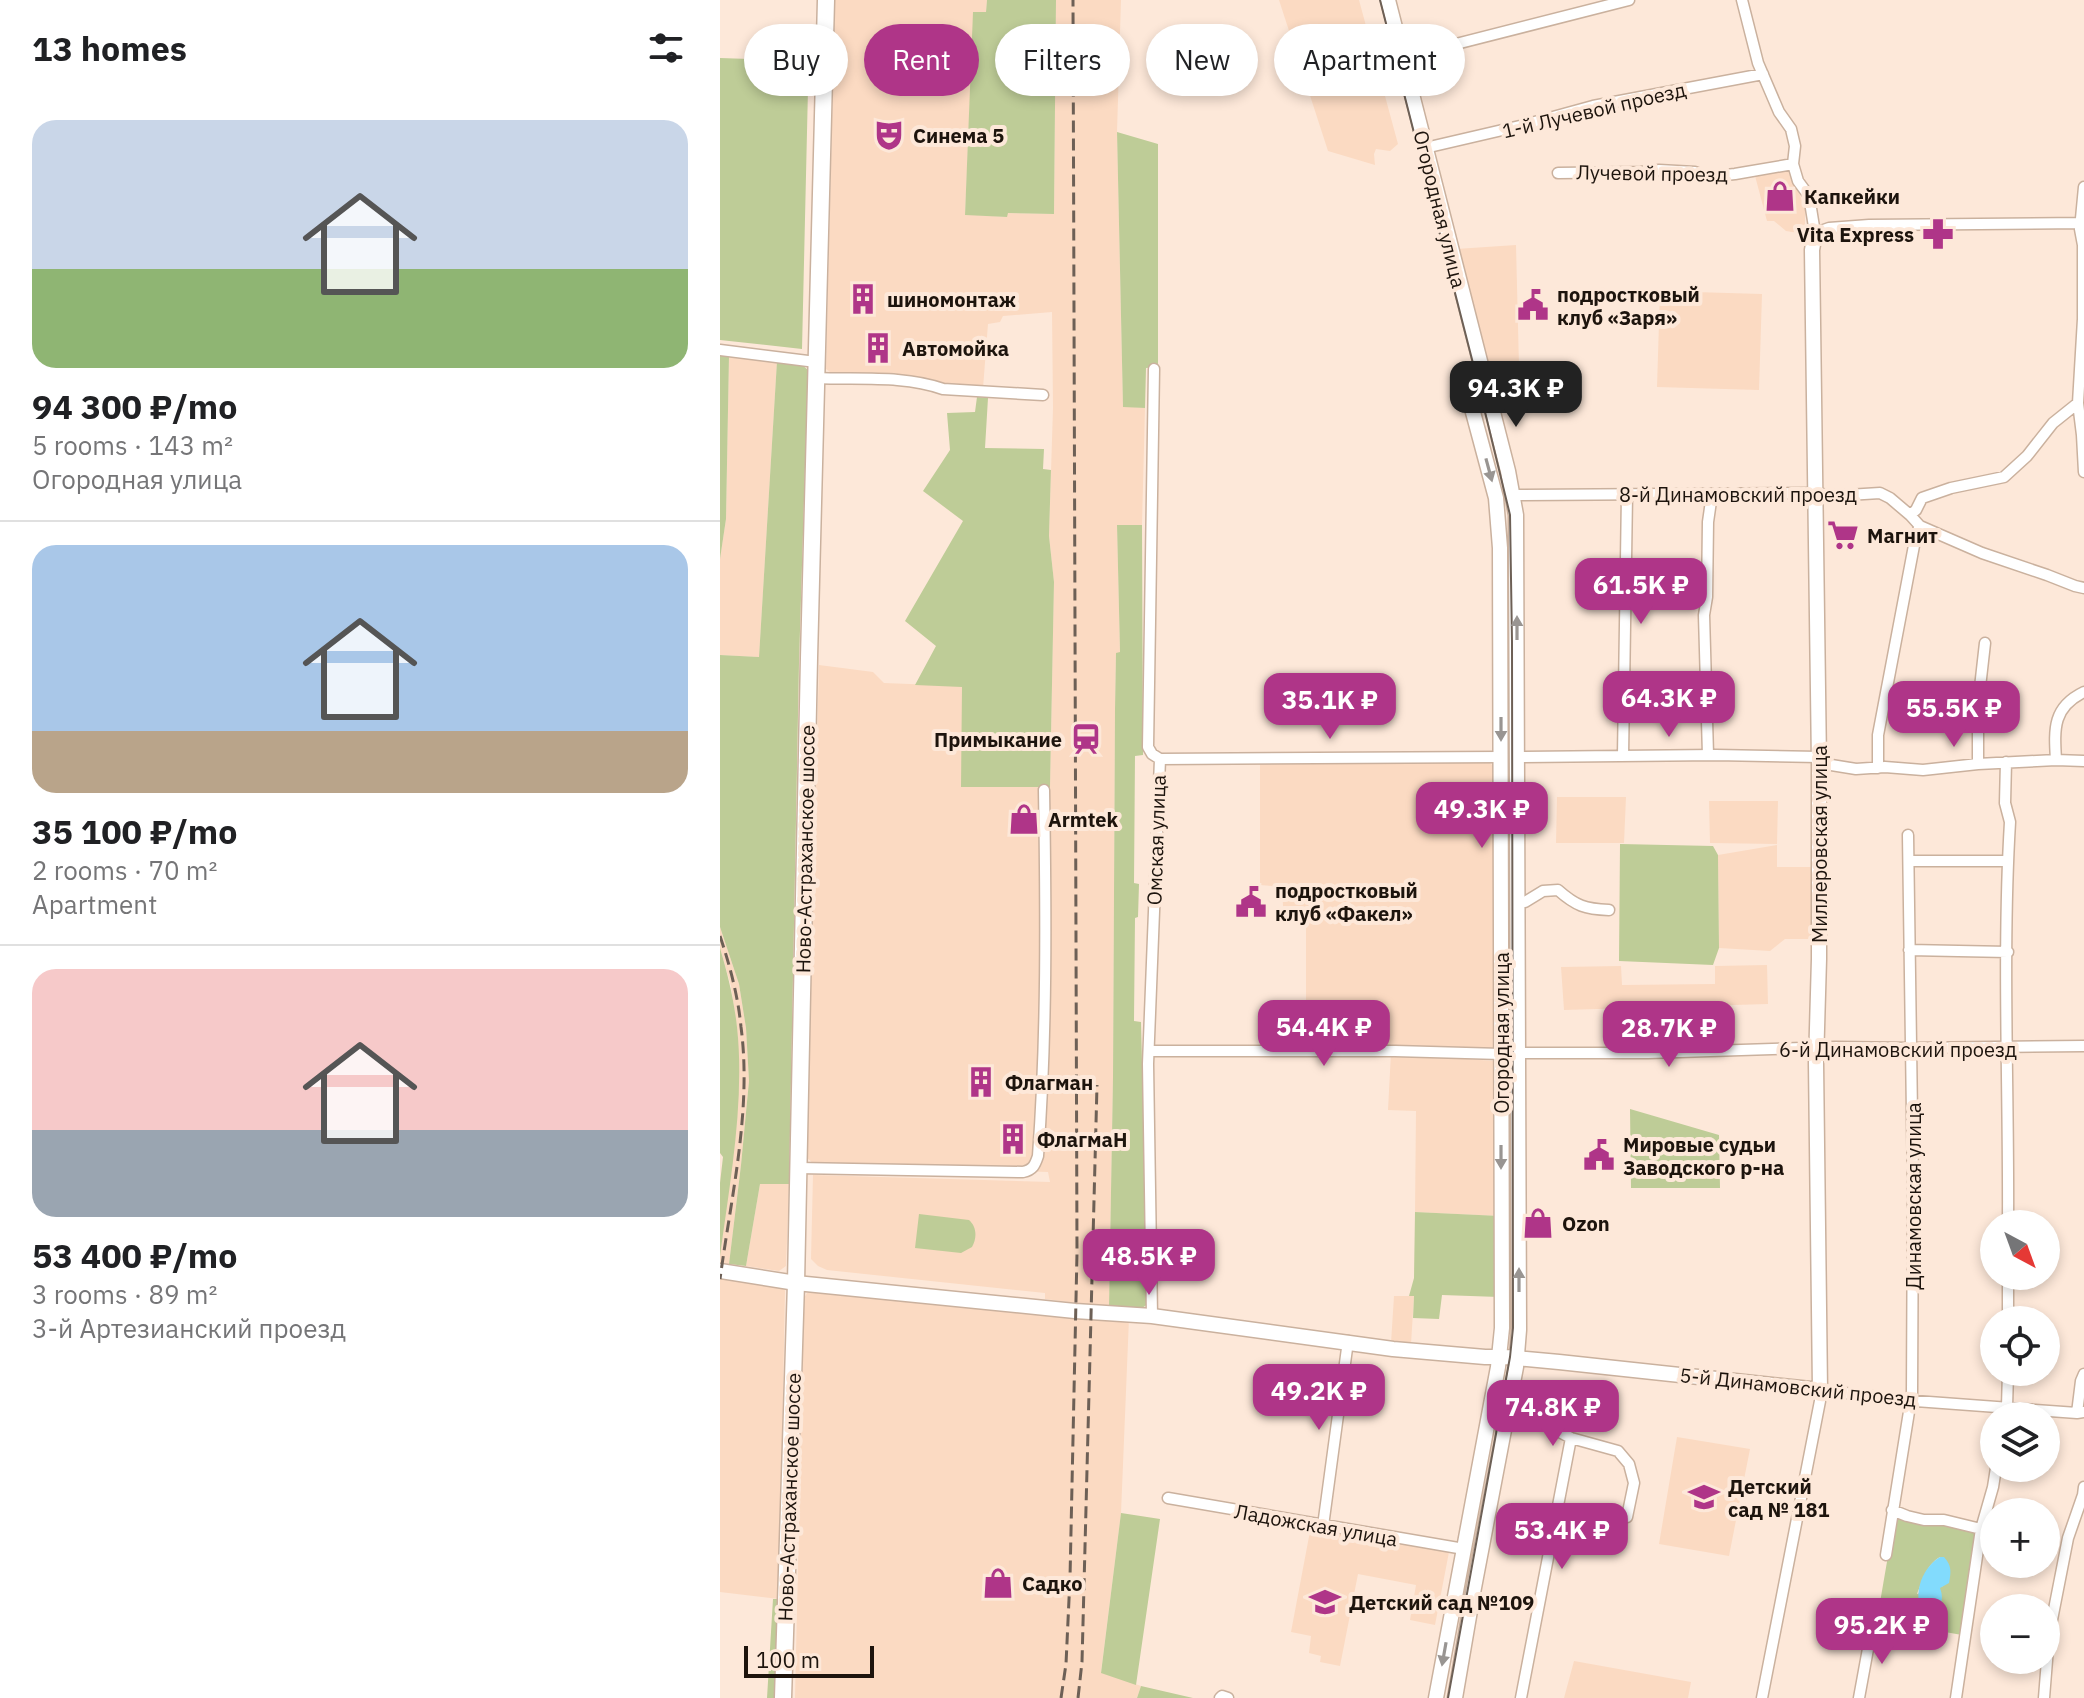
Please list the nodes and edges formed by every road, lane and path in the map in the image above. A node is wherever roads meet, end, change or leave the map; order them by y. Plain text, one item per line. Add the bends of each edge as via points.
1 (826, 0) edge
2 (1388, 0) edge
3 (1629, 0) edge
4 (1742, 0) edge
5 (1393, 24) edge
6 (1465, 42) edge
7 (1763, 74) junction
8 (1411, 96) edge
9 (1425, 148) junction
10 (1793, 164) junction
11 (1558, 173) dead end
12 (2084, 187) edge
13 (2082, 223) edge
14 (1815, 233) junction
15 (720, 350) edge
16 (1154, 369) dead end
17 (816, 370) junction
18 (1481, 371) junction
19 (1043, 395) dead end
20 (2078, 403) junction
21 (2084, 472) edge
22 (1816, 493) junction
23 (1627, 494) junction
24 (1712, 494) junction
25 (1513, 495) junction
26 (1910, 515) junction
27 (1920, 526) junction
28 (2084, 588) edge
29 (1985, 643) dead end
30 (2084, 692) edge
31 (1708, 755) junction
32 (1623, 756) junction
33 (1501, 757) junction
34 (1517, 757) junction
35 (1160, 759) junction
36 (1819, 760) junction
37 (2056, 760) junction
38 (2084, 761) edge
39 (2006, 762) junction
40 (1978, 764) junction
41 (1878, 768) junction
42 (1044, 790) dead end
43 (1908, 835) dead end
44 (1909, 861) junction
45 (2007, 861) junction
46 (1519, 902) junction
47 (1609, 910) dead end
48 (1909, 950) junction
49 (2008, 952) junction
50 (2084, 1046) edge
51 (1818, 1047) junction
52 (2008, 1047) junction
53 (1912, 1048) junction
54 (1149, 1051) junction
55 (1519, 1053) junction
56 (1501, 1054) junction
57 (798, 1168) junction
58 (2008, 1210) edge
59 (720, 1271) edge
60 (796, 1283) junction
61 (1152, 1316) junction
62 (1348, 1341) junction
63 (1499, 1357) junction
64 (1517, 1358) junction
65 (2084, 1374) edge
66 (1820, 1390) junction
67 (1911, 1400) junction
68 (1980, 1408) edge
69 (2060, 1412) edge
70 (2081, 1413) edge
71 (1505, 1415) junction
72 (1571, 1438) junction
73 (2084, 1487) edge
74 (1168, 1498) dead end
75 (1892, 1510) junction
76 (1627, 1517) dead end
77 (1323, 1526) junction
78 (1980, 1529) edge
79 (1980, 1536) edge
80 (1464, 1549) junction
81 (1886, 1555) dead end
82 (1872, 1627) dead end
83 (783, 1698) edge
84 (1220, 1698) edge
85 (1228, 1698) edge
86 (1436, 1698) edge
87 (1455, 1698) edge
88 (1521, 1698) edge
89 (1762, 1698) edge
90 (1859, 1698) edge
91 (1956, 1698) edge
92 (2044, 1698) edge

1 - 17 main road, Ново-Астраханское шоссе
2 - 5 street, Огородная улица
3 - 6 street
4 - 7 street, Миллеровская улица
7 - 9 street, 1-й Лучевой проезд via 1593,106
7 - 10 street, Миллеровская улица via 1791,129
8 - 9 street, Огородная улица
9 - 18 street, Огородная улица
10 - 11 street, Лучевой проезд via 1707,177 1659,170
10 - 14 street, Миллеровская улица via 1809,196
12 - 13 street
13 - 14 street via 1869,225
13 - 20 street
14 - 22 street, Миллеровская улица
15 - 17 street
16 - 35 street, Омская улица via 1148,747
17 - 19 street via 943,389
17 - 57 main road, Ново-Астраханское шоссе
18 - 25 street, Огородная улица
18 -> 33 street, Огородная улица via 1469,386 1499,516
20 - 21 street
20 - 26 street via 2004,477 1922,498
22 - 24 street, 8-й Динамовский проезд
22 - 26 street, 8-й Динамовский проезд via 1880,493
22 - 36 street, Миллеровская улица
23 - 24 street, 8-й Динамовский проезд
23 - 25 street, 8-й Динамовский проезд
23 - 32 street
24 - 31 street via 1704,615
34 -> 25 street, Огородная улица
26 - 27 street, 8-й Динамовский проезд
27 - 28 street, 8-й Динамовский проезд
27 - 41 street via 1878,735
29 - 40 street
30 - 37 street via 2058,717
31 - 32 street
31 - 36 street
32 - 34 street
33 - 35 street
33 - 56 street, Огородная улица
34 - 46 street, Огородная улица
35 - 54 street, Омская улица
36 - 41 street
36 - 51 street, Миллеровская улица
37 - 38 street
37 - 39 street
39 - 40 street
39 - 45 street
40 - 41 street
42 - 57 street via 1044,1080 1034,1166 1023,1172
43 - 44 street, Динамовская улица
44 - 45 street
44 - 48 street, Динамовская улица
45 - 49 street
46 - 47 street via 1558,890 1588,909
46 - 55 street, Огородная улица
48 - 49 street
48 - 53 street, Динамовская улица
49 - 52 street
50 - 52 street, 6-й Динамовский проезд
51 - 53 street, 6-й Динамовский проезд
51 - 55 street, 6-й Динамовский проезд
51 - 66 street, Миллеровская улица
52 - 53 street, 6-й Динамовский проезд
52 - 58 street
53 - 67 street, Динамовская улица
54 - 56 street
54 - 61 street, Омская улица
64 -> 55 street, Огородная улица
56 -> 63 street, Огородная улица
57 - 60 main road, Ново-Астраханское шоссе
59 - 60 street, 5-й Динамовский проезд
60 - 61 street, 5-й Динамовский проезд
60 - 83 main road, Ново-Астраханское шоссе
61 - 62 street, 5-й Динамовский проезд
62 - 63 street, 5-й Динамовский проезд
62 - 77 street
63 - 64 street, 5-й Динамовский проезд
63 - 80 street, Огородная улица
64 - 66 street, 5-й Динамовский проезд
64 - 71 street, Огородная улица
65 - 70 street
66 - 67 street, 5-й Динамовский проезд
66 - 89 street, Миллеровская улица
67 - 68 street, 5-й Динамовский проезд
67 - 75 street, Динамовская улица
69 - 70 street, 5-й Динамовский проезд
71 - 72 street via 1543,1423
71 - 87 street, Огородная улица
72 - 76 street via 1618,1451 1629,1464 1634,1483
72 - 88 street
73 - 92 street via 2049,1635
74 - 77 street, Ладожская улица
75 - 78 street
75 - 81 street, Динамовская улица
77 - 80 street, Ладожская улица
79 - 91 street
80 -> 86 street, Огородная улица
82 - 90 street
84 - 85 street

